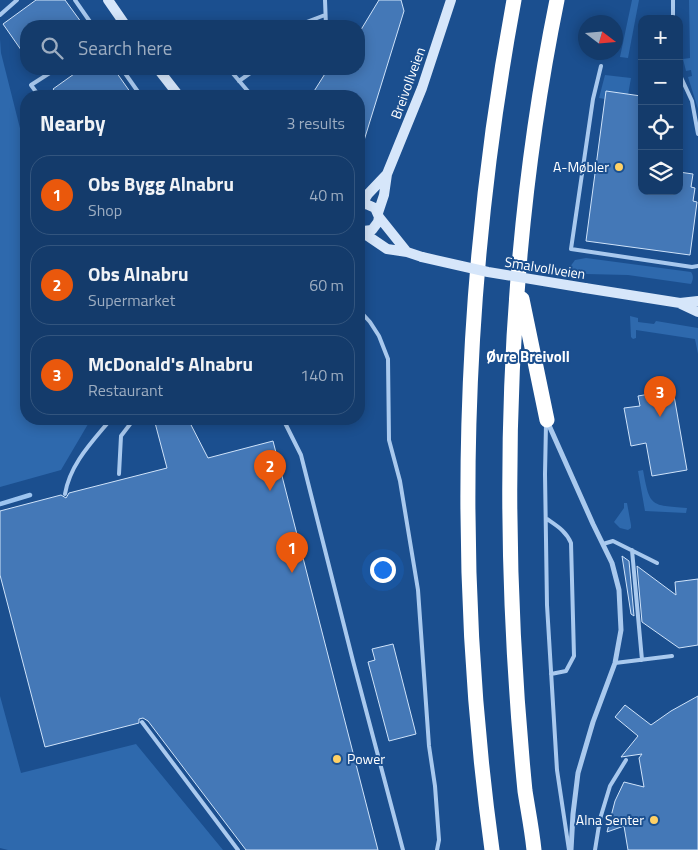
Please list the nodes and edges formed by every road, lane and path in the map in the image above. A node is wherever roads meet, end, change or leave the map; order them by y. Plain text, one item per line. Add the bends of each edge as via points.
1 (17, 0) edge
2 (75, 0) edge
3 (108, 0) edge
4 (325, 0) edge
5 (451, 0) edge
6 (514, 0) edge
7 (557, 0) edge
8 (673, 0) edge
9 (0, 15) edge
10 (325, 15) junction
11 (674, 15) edge
12 (89, 20) edge
13 (119, 20) edge
14 (312, 20) edge
15 (325, 20) edge
16 (600, 66) dead end
17 (47, 75) edge
18 (126, 75) edge
19 (163, 75) edge
20 (234, 75) edge
21 (248, 75) edge
22 (239, 81) junction
23 (683, 82) edge
24 (35, 90) edge
25 (137, 90) edge
26 (174, 90) edge
27 (247, 90) edge
28 (698, 134) edge
29 (387, 174) junction
30 (365, 198) edge
31 (365, 206) edge
32 (378, 215) junction
33 (365, 230) edge
34 (365, 233) edge
35 (407, 252) junction
36 (698, 266) edge
37 (518, 279) junction
38 (698, 302) edge
39 (680, 303) junction
40 (698, 312) edge
41 (365, 317) edge
42 (547, 420) junction
43 (106, 425) edge
44 (129, 425) edge
45 (286, 425) edge
46 (118, 474) dead end
47 (65, 494) dead end
48 (547, 519) junction
49 (603, 544) junction
50 (632, 550) junction
51 (657, 563) dead end
52 (672, 656) dead end
53 (642, 660) junction
54 (615, 663) junction
55 (551, 674) junction
56 (142, 722) dead end
57 (626, 760) dead end
58 (238, 850) edge
59 (403, 850) edge
60 (438, 850) edge
61 (492, 850) edge
62 (534, 850) edge
63 (570, 850) edge
64 (595, 850) edge

1 - 9 lane
2 - 12 lane
3 - 13 street
4 - 10 lane
5 - 29 street, Breivollveien via 419,96
6 - 61 highway via 485,192 471,349 468,426 468,575 474,679
7 - 37 highway via 533,145
8 - 11 lane
10 - 14 lane
10 - 15 lane
16 - 36 lane via 571,249
17 - 24 lane via 31,85
18 - 25 lane
19 - 26 street
20 - 22 lane
21 - 22 lane
22 - 27 lane
23 - 28 lane via 692,101
29 - 30 street, Breivollveien
29 - 32 street, Breivollveien
31 - 32 street via 371,206
32 - 33 street, Smalvollveien via 378,222 372,230
32 - 35 street
34 - 35 street, Smalvollveien via 387,249
35 - 39 street, Smalvollveien, bridge via 488,272
37 - 42 highway
37 - 62 highway via 510,424 510,575 521,744
38 - 39 street, Smalvollveien
39 - 40 street, Smalvollveien
41 - 60 lane via 379,336 388,359 389,440 400,481 418,590
42 - 48 lane
42 - 49 street
43 - 47 lane via 73,469
44 - 46 lane via 121,436
45 - 59 lane via 302,454
48 - 55 lane
48 - 55 lane via 568,535 571,543 574,656 566,671
49 - 50 lane via 613,541
49 - 54 street via 619,590 621,630
50 - 51 lane
50 - 53 lane
52 - 53 lane
53 - 54 lane
54 - 63 street via 578,773
55 - 63 lane via 557,770
56 - 58 lane
57 - 64 lane via 610,786

